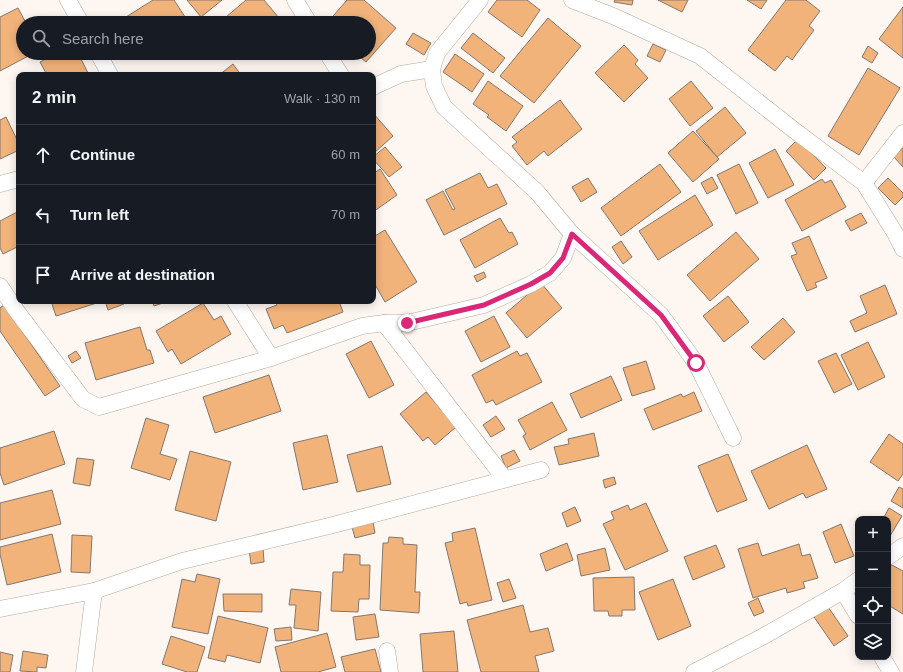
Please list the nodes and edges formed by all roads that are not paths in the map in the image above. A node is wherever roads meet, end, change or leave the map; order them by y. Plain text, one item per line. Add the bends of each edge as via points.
1 (68, 0) edge
2 (295, 0) edge
3 (480, 0) edge
4 (572, 0) edge
5 (590, 4) edge
6 (77, 16) edge
7 (305, 16) edge
8 (102, 60) edge
9 (331, 60) edge
10 (432, 69) junction
11 (108, 72) edge
12 (338, 72) edge
13 (376, 86) edge
14 (903, 133) edge
15 (16, 180) edge
16 (864, 183) junction
17 (0, 184) edge
18 (572, 234) junction
19 (903, 249) edge
20 (0, 286) edge
21 (238, 304) edge
22 (384, 323) junction
23 (270, 358) junction
24 (733, 438) dead end
25 (541, 470) dead end
26 (505, 479) junction
27 (903, 546) edge
28 (891, 555) edge
29 (855, 582) edge
30 (94, 591) junction
31 (843, 591) junction
32 (0, 610) edge
33 (855, 611) edge
34 (387, 651) dead end
35 (884, 660) edge
36 (84, 672) edge
37 (390, 672) edge
38 (694, 672) edge
39 (891, 672) edge

1 - 6 street
2 - 7 street
3 - 10 street via 436,53
4 - 5 street
5 - 16 street via 700,56
8 - 11 street
9 - 12 street
10 - 13 street via 401,74
10 - 18 street via 434,86 444,106 537,192
14 - 16 street
15 - 17 street
16 - 19 street
18 - 22 street via 563,258 550,273 531,284 484,305 407,323
18 - 24 street via 661,315 696,363
20 - 23 street via 83,400 98,407
21 - 23 street
22 - 23 street via 362,326
22 - 26 street
25 - 26 street
26 - 30 street via 329,526 182,560
27 - 28 street
29 - 31 street
30 - 32 street
30 - 36 street
31 - 33 street
31 - 38 street
34 - 37 street
35 - 39 street

